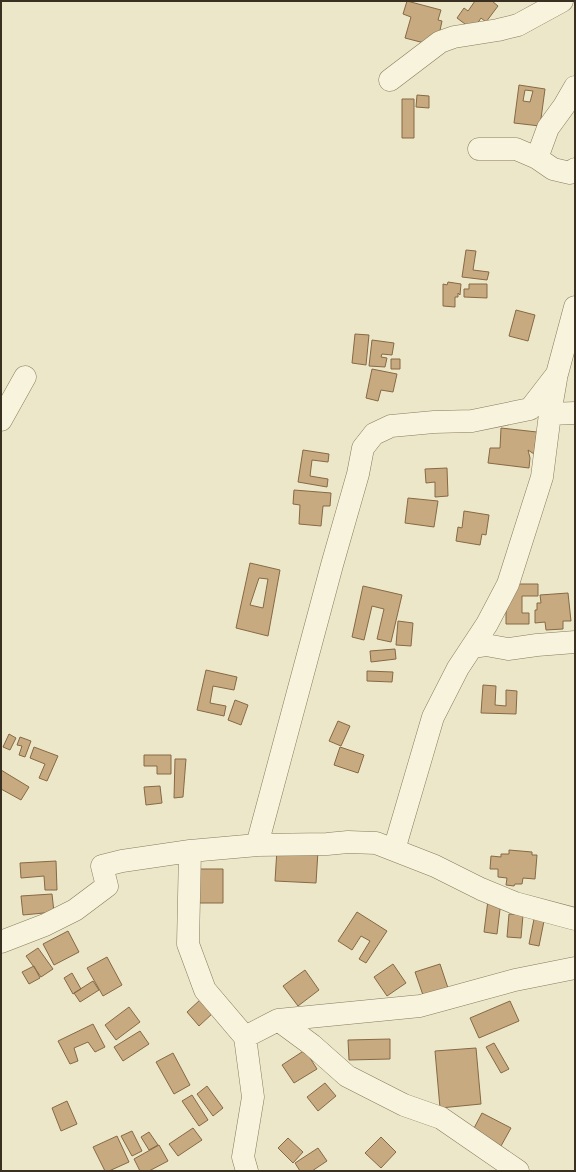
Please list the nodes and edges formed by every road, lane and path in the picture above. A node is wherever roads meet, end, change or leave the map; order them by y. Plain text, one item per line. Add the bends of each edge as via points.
1 (562, 1) edge
2 (390, 80) dead end
3 (575, 87) edge
4 (479, 150) dead end
5 (537, 158) junction
6 (573, 177) edge
7 (575, 307) edge
8 (557, 374) junction
9 (25, 377) dead end
10 (575, 413) edge
11 (550, 414) junction
12 (1, 420) edge
13 (575, 642) edge
14 (472, 647) junction
15 (257, 846) junction
16 (394, 850) junction
17 (190, 851) junction
18 (575, 919) edge
19 (1, 942) edge
20 (575, 968) edge
21 (278, 1020) junction
22 (245, 1037) junction
23 (247, 1171) edge
24 (518, 1171) edge

1 - 2 street via 518,25 440,42
3 - 5 street via 548,128
4 - 5 street via 516,149
5 - 6 street via 553,169
7 - 8 street
8 - 11 street
8 - 15 street via 530,410 472,421 391,426 374,434 363,448
9 - 12 street
10 - 11 street
11 - 14 street via 542,477 508,584
13 - 14 street via 508,649 486,645
14 - 16 street via 458,668 433,717
15 - 16 street via 376,842
15 - 17 street
16 - 18 street via 515,903
17 - 19 street via 122,860 102,866 107,886 75,910
17 - 22 street via 188,944 205,990
20 - 21 street via 515,980 420,1006
21 - 22 street
21 - 24 street via 312,1045 347,1076 404,1105 441,1118
22 - 23 street via 252,1097 243,1157

